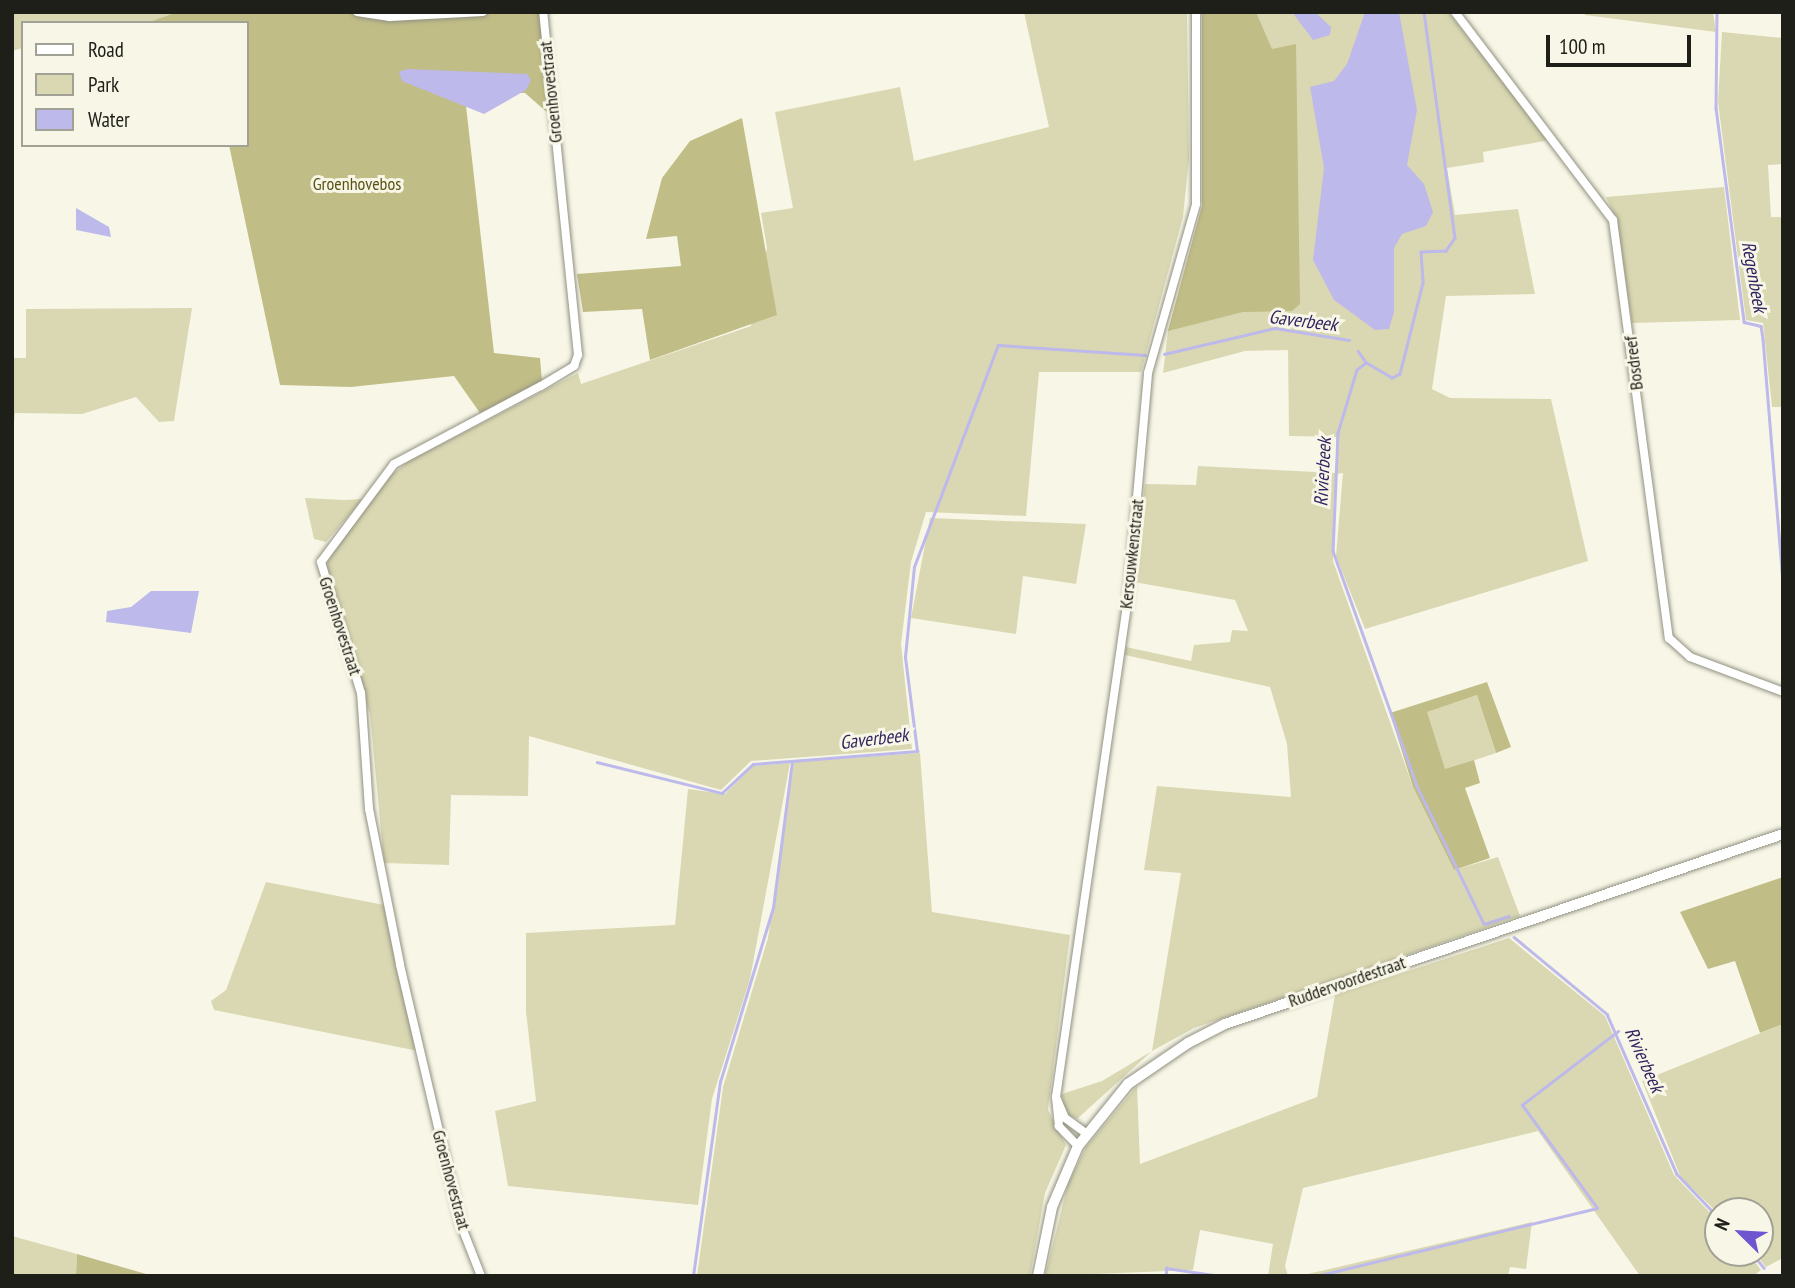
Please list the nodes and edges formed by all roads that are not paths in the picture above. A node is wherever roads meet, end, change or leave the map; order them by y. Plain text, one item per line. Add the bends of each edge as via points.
1 (357, 12) edge
2 (483, 12) edge
3 (543, 12) edge
4 (1196, 12) edge
5 (1455, 12) edge
6 (1783, 692) edge
7 (1783, 834) edge
8 (1056, 1097) junction
9 (1086, 1133) junction
10 (1078, 1146) junction
11 (481, 1276) edge
12 (1038, 1276) edge

1 - 2 street via 390,17
3 - 11 street, Groenhovestraat via 578,355 574,366 394,464 321,562 361,693 369,809 400,964 461,1225
4 - 8 street, Kersouwkenstraat via 1196,204 1148,373 1128,598
5 - 6 street, Bosdreef via 1613,220 1669,638 1690,657
7 - 9 street, Ruddervoordestraat via 1225,1024 1128,1084
8 - 9 street via 1065,1118
8 - 10 street via 1059,1126
9 - 10 street, Ruddervoordestraat
10 - 12 street, Ruddervoordestraat via 1052,1207

